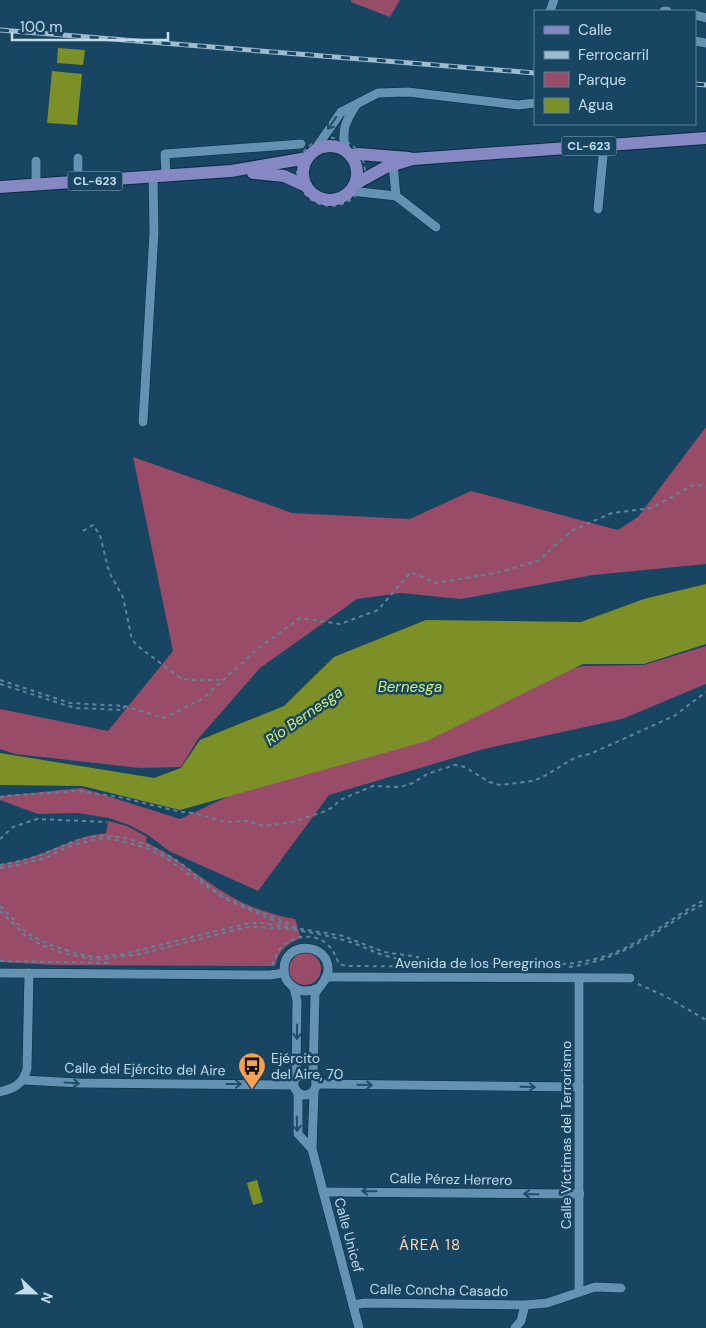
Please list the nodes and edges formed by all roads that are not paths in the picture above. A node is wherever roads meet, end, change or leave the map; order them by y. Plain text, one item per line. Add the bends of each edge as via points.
1 (358, 102) junction
2 (534, 103) edge
3 (706, 138) edge
4 (301, 144) dead end
5 (604, 145) junction
6 (350, 150) junction
7 (307, 157) junction
8 (78, 158) dead end
9 (414, 159) junction
10 (36, 161) dead end
11 (393, 164) junction
12 (231, 171) junction
13 (159, 176) junction
14 (78, 182) junction
15 (36, 185) junction
16 (303, 185) junction
17 (357, 187) junction
18 (1, 188) edge
19 (396, 196) junction
20 (598, 209) dead end
21 (436, 227) dead end
22 (143, 422) dead end
23 (284, 972) junction
24 (0, 973) edge
25 (29, 973) junction
26 (326, 977) junction
27 (579, 978) junction
28 (630, 978) road end
29 (294, 988) junction
30 (318, 988) junction
31 (23, 1080) junction
32 (315, 1084) junction
33 (296, 1085) junction
34 (579, 1087) junction
35 (0, 1092) edge
36 (312, 1149) junction
37 (323, 1192) junction
38 (580, 1194) junction
39 (621, 1288) dead end
40 (579, 1292) junction
41 (353, 1305) junction
42 (526, 1305) junction
43 (359, 1328) edge
44 (515, 1328) edge

1 - 2 street via 378,93 408,92 518,105
1 - 6 street via 343,130
1 -> 7 street via 341,112
3 - 5 main road, CL-623
4 - 13 street via 165,154
5 - 9 main road, CL-623
5 - 20 street
6 - 7 main road, CL-623 via 324,146
6 - 9 main road, CL-623
6 - 17 main road via 357,172
7 - 12 main road, CL-623
7 - 16 main road
8 - 14 street
9 - 11 main road, CL-623
10 - 15 street
11 - 17 main road, CL-623
11 - 19 street
12 - 13 main road, CL-623
12 - 16 main road, CL-623 via 284,176
13 - 14 main road, CL-623
13 - 22 street
14 - 15 main road, CL-623
15 - 18 main road, CL-623
16 - 17 main road, CL-623 via 325,200 340,198
17 - 19 street
19 - 21 street
23 - 25 street via 270,975
23 - 26 street via 287,957 293,951 308,947 322,954 328,969
23 - 29 street
24 - 25 street
25 - 31 street via 27,1069
26 - 27 street, Avenida de los Peregrinos
26 - 30 street
27 - 28 street, Avenida de los Peregrinos
27 - 34 street, Calle Víctimas del Terrorismo
29 - 30 street via 302,991
29 -> 33 street, Calle Unicef via 297,1002
30 - 32 street, Calle Unicef via 314,1001
31 -> 33 street, Calle del Ejército del Aire
31 - 35 street via 16,1088
32 - 33 street via 312,1094 305,1096
32 - 33 street via 310,1074 302,1073
32 -> 34 street
32 - 36 street, Calle Unicef
33 -> 36 street, Calle Unicef via 298,1134
34 - 38 street, Calle Víctimas del Terrorismo
36 - 37 street, Calle Unicef
38 -> 37 street, Calle Pérez Herrero
37 - 41 street, Calle Unicef
38 - 40 street, Calle Víctimas del Terrorismo
39 - 40 street, Calle Concha Casado via 595,1287
40 - 42 street, Calle Concha Casado via 548,1303
41 - 42 street, Calle Concha Casado
41 - 43 street, Calle Unicef
42 - 44 street, Calle Concha Casado

